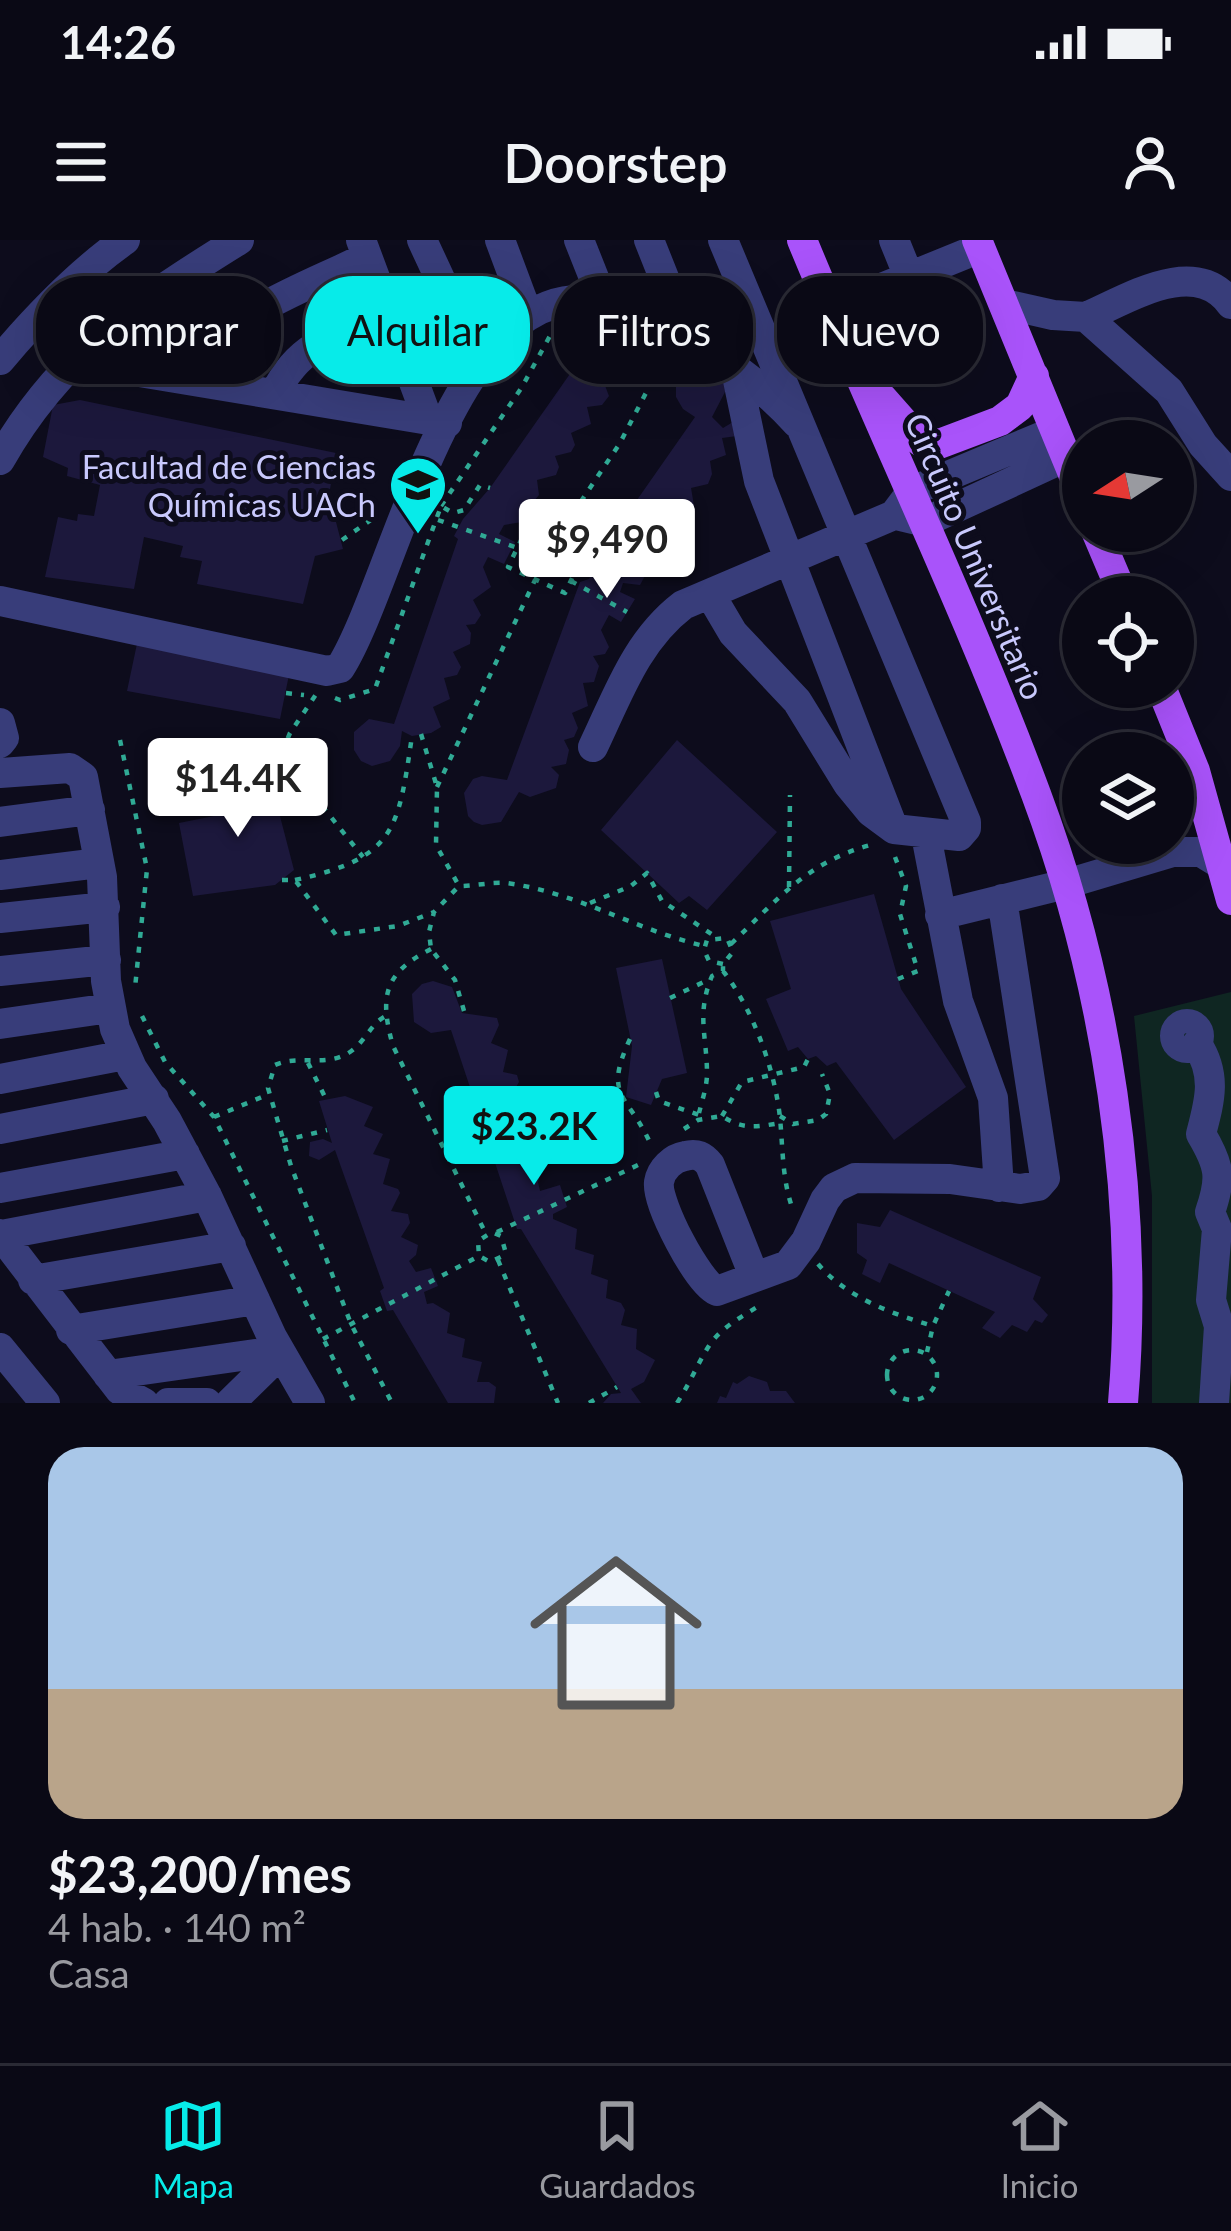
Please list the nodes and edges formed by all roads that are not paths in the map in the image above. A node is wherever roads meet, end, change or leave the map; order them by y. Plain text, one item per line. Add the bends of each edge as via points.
1 (125, 240) edge
2 (239, 240) edge
3 (422, 240) edge
4 (500, 240) edge
5 (578, 240) edge
6 (650, 240) edge
7 (722, 240) edge
8 (802, 240) edge
9 (895, 240) edge
10 (979, 244) edge
11 (364, 249) edge
12 (185, 276) edge
13 (439, 276) edge
14 (513, 276) edge
15 (593, 276) edge
16 (664, 276) edge
17 (817, 276) edge
18 (909, 276) edge
19 (911, 276) edge
20 (281, 297) edge
21 (1004, 304) junction
22 (1231, 304) edge
23 (1086, 317) junction
24 (305, 351) edge
25 (0, 360) edge
26 (1034, 376) junction
27 (753, 379) edge
28 (53, 384) edge
29 (219, 384) edge
30 (420, 384) edge
31 (466, 384) edge
32 (739, 384) edge
33 (865, 384) edge
34 (866, 384) edge
35 (275, 393) junction
36 (437, 422) junction
37 (797, 423) junction
38 (1060, 444) junction
39 (1062, 449) edge
40 (0, 460) edge
41 (1231, 476) edge
42 (903, 503) junction
43 (926, 522) junction
44 (847, 534) junction
45 (789, 559) junction
46 (710, 594) junction
47 (0, 601) edge
48 (1170, 708) edge
49 (0, 723) edge
50 (0, 743) edge
51 (593, 747) dead end
52 (0, 773) edge
53 (90, 811) junction
54 (0, 822) edge
55 (926, 836) junction
56 (887, 843) junction
57 (99, 862) junction
58 (1222, 865) junction
59 (0, 874) edge
60 (1066, 884) junction
61 (1002, 899) junction
62 (1231, 900) edge
63 (105, 908) junction
64 (940, 915) junction
65 (0, 918) edge
66 (106, 960) junction
67 (0, 971) edge
68 (110, 1008) junction
69 (0, 1024) edge
70 (1197, 1044) dead end
71 (125, 1054) junction
72 (0, 1079) edge
73 (154, 1099) junction
74 (0, 1129) edge
75 (185, 1154) junction
76 (999, 1187) junction
77 (0, 1188) edge
78 (207, 1196) junction
79 (0, 1234) edge
80 (231, 1246) junction
81 (33, 1280) junction
82 (758, 1290) road end
83 (255, 1300) junction
84 (71, 1330) junction
85 (0, 1348) edge
86 (268, 1357) junction
87 (108, 1375) junction
88 (45, 1403) edge
89 (144, 1403) edge
90 (168, 1403) edge
91 (207, 1403) edge
92 (230, 1403) edge
93 (310, 1403) edge
94 (1123, 1403) edge
95 (1214, 1403) edge

1 - 25 street
2 - 12 street
3 - 13 street
4 - 14 street
5 - 15 street
6 - 16 street
7 - 37 street
8 - 17 main road, Circuito Universitario
9 - 18 street
10 - 19 street
10 - 21 main road
11 - 20 street
21 - 23 street
21 - 26 main road
22 - 23 street via 1208,284 1172,281
23 - 41 street via 1169,391
24 - 35 street
26 - 34 main road via 1020,406 1000,422 928,446
26 - 38 main road
27 - 37 street
28 - 40 street
29 - 35 street
30 - 36 street
31 - 36 street
32 - 45 street via 759,481
33 - 42 main road, Circuito Universitario
35 - 36 street
36 - 47 street via 344,664 327,671
37 - 44 street
38 - 39 main road
38 - 42 street
38 - 43 street
42 - 43 main road, Circuito Universitario
42 - 44 street
43 - 60 main road, Circuito Universitario
44 - 45 street
44 - 55 street via 966,822 959,836
45 - 46 street
45 - 56 street
46 - 51 street via 650,634
46 - 56 street via 733,633 797,700
48 - 58 main road
49 - 50 street
52 - 53 street via 75,769
53 - 54 street
53 - 57 street
55 - 56 street
55 - 64 street
57 - 59 street
57 - 63 street
58 - 60 street via 1201,852 1173,852
58 - 62 main road
60 - 61 street
60 - 94 main road, Circuito Universitario via 1120,1154
61 - 64 street
61 - 76 street via 1047,1173 1032,1189
63 - 65 street
63 - 66 street
64 - 76 street via 958,1000 993,1098
66 - 67 street
66 - 68 street
68 - 69 street
68 - 71 street
70 - 95 street via 1213,1093 1201,1134 1220,1183 1210,1212 1217,1228
71 - 72 street
71 - 73 street
73 - 74 street
73 - 75 street
75 - 77 street
75 - 78 street
76 - 82 street via 855,1178 834,1189 796,1257
78 - 79 street
78 - 80 street
79 - 81 street
80 - 81 street
80 - 83 street
81 - 84 street
83 - 84 street
83 - 86 street
84 - 87 street
85 - 88 street
86 - 87 street
86 - 92 street
86 - 93 street
87 - 89 street
90 - 91 street

